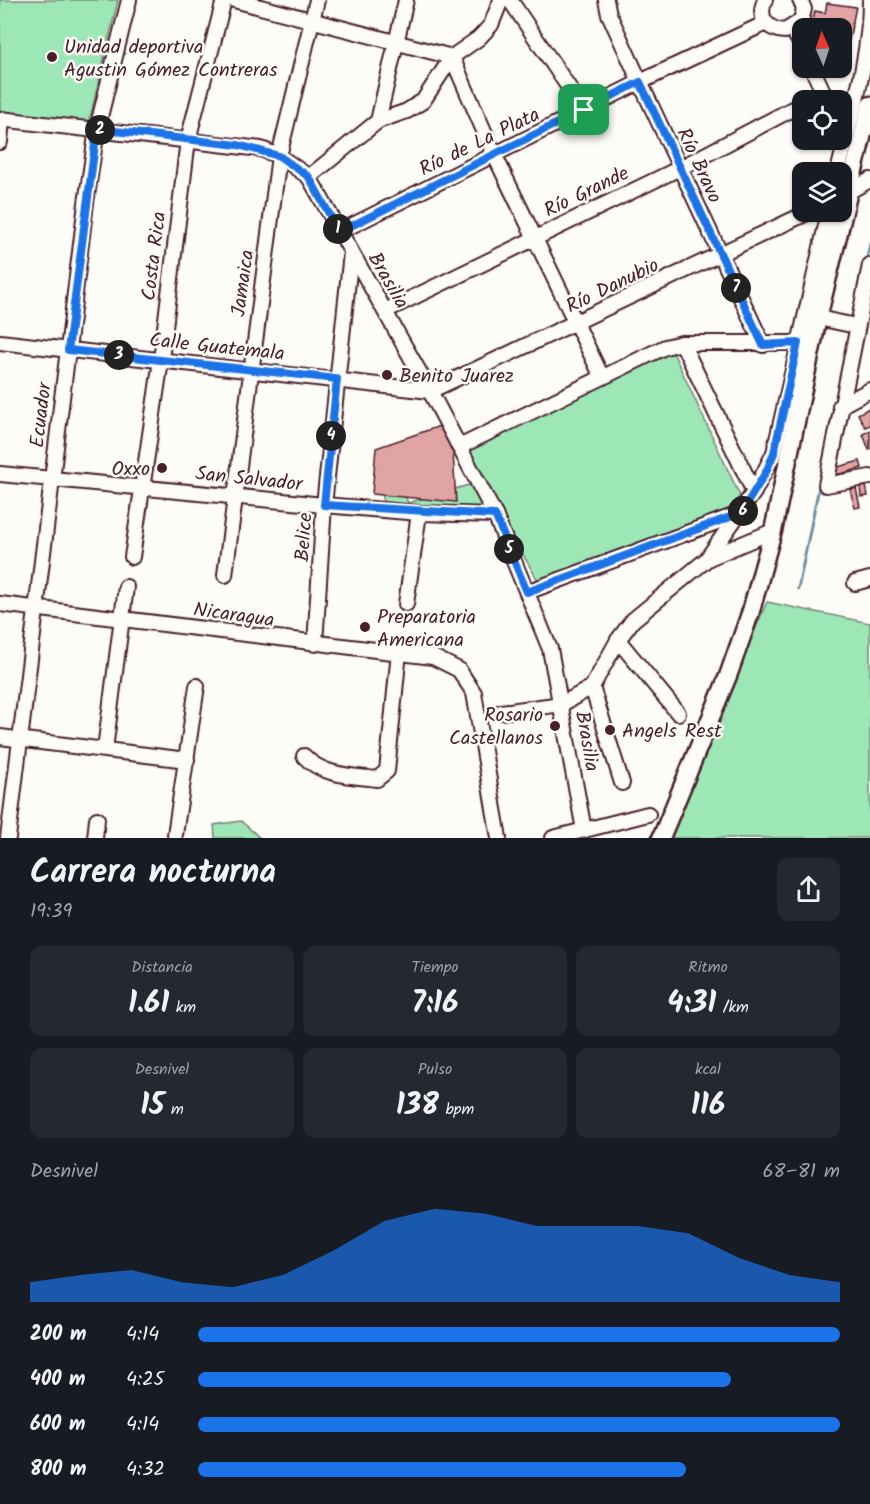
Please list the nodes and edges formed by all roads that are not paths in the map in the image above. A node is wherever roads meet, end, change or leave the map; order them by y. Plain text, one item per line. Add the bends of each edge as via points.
1 (129, 0) edge
2 (224, 0) edge
3 (234, 0) edge
4 (317, 0) edge
5 (406, 0) edge
6 (501, 0) edge
7 (510, 0) edge
8 (606, 0) edge
9 (870, 0) edge
10 (761, 1) edge
11 (804, 1) edge
12 (801, 18) edge
13 (312, 20) junction
14 (766, 23) junction
15 (792, 29) edge
16 (397, 40) junction
17 (452, 57) junction
18 (640, 82) junction
19 (864, 91) edge
20 (870, 105) edge
21 (792, 109) edge
22 (584, 110) junction
23 (852, 116) edge
24 (1, 119) edge
25 (378, 122) junction
26 (97, 129) junction
27 (189, 140) junction
28 (0, 142) edge
29 (494, 154) junction
30 (279, 156) junction
31 (680, 168) junction
32 (852, 172) edge
33 (309, 177) junction
34 (870, 180) edge
35 (852, 190) edge
36 (792, 220) edge
37 (827, 222) edge
38 (840, 222) edge
39 (339, 232) junction
40 (534, 238) junction
41 (351, 253) junction
42 (720, 254) junction
43 (870, 265) edge
44 (867, 287) edge
45 (385, 311) junction
46 (818, 318) junction
47 (576, 324) junction
48 (851, 325) junction
49 (0, 342) edge
50 (682, 343) junction
51 (798, 343) junction
52 (763, 345) junction
53 (68, 350) junction
54 (161, 360) junction
55 (250, 369) junction
56 (602, 377) junction
57 (337, 379) junction
58 (870, 390) edge
59 (430, 391) junction
60 (840, 406) junction
61 (459, 447) junction
62 (0, 474) edge
63 (870, 477) edge
64 (52, 478) junction
65 (143, 488) junction
66 (754, 492) junction
67 (235, 496) junction
68 (324, 505) junction
69 (419, 513) junction
70 (741, 513) junction
71 (495, 515) junction
72 (773, 531) junction
73 (132, 556) dead end
74 (706, 560) junction
75 (225, 574) dead end
76 (870, 579) edge
77 (855, 583) dead end
78 (126, 587) dead end
79 (527, 592) junction
80 (0, 604) edge
81 (406, 604) dead end
82 (36, 608) junction
83 (120, 618) junction
84 (618, 640) junction
85 (315, 644) junction
86 (399, 652) junction
87 (197, 686) dead end
88 (592, 687) junction
89 (562, 704) junction
90 (501, 712) dead end
91 (678, 713) dead end
92 (0, 737) edge
93 (21, 739) junction
94 (105, 749) junction
95 (304, 756) dead end
96 (187, 760) junction
97 (622, 783) dead end
98 (648, 814) dead end
99 (97, 819) dead end
100 (585, 830) junction
101 (175, 835) dead end
102 (8, 838) edge
103 (95, 838) edge
104 (499, 838) edge
105 (553, 838) edge
106 (661, 838) edge

1 - 26 street, Ecuador
2 - 27 street, Costa Rica
3 - 13 street
4 - 13 street, Jamaica
5 - 16 street
6 - 17 street via 491,25
7 - 22 street
8 - 18 street, Río Bravo
9 - 19 street
10 - 14 street
11 - 12 street
13 - 16 street
13 - 30 street, Jamaica
14 - 15 street via 778,31
14 - 18 street, Río de La Plata
16 - 17 street
16 - 25 street
17 - 25 street via 423,100
17 - 29 street
18 - 22 street, Río de La Plata
18 - 31 street, Río Bravo
19 - 23 street
20 - 32 main road
21 - 31 street, Río Grande
22 - 29 street, Río de La Plata
24 - 26 street, Brasilia
24 - 28 street
25 - 33 street
26 - 27 street, Brasilia
26 - 53 street, Ecuador
27 - 30 street, Brasilia via 249,147
27 - 54 street, Costa Rica
29 - 39 street, Río de La Plata
29 - 40 street
30 - 33 street, Brasilia
30 - 55 street, Jamaica
31 - 40 street, Río Grande
31 - 42 street, Río Bravo
33 - 39 street, Brasilia
34 - 35 street
36 - 42 street, Río Danubio
37 - 51 street
38 - 46 main road
39 - 41 street, Brasilia
40 - 45 street, Río Grande
40 - 47 street
41 - 45 street, Brasilia
41 - 57 street, Belice
42 - 47 street, Río Danubio
42 - 52 street, Río Bravo
43 - 44 street
44 - 48 street
45 - 59 street, Brasilia
46 - 48 street
46 - 72 main road
47 - 56 street
47 - 59 street, Río Danubio
48 - 60 street
49 - 53 street, Calle Guatemala
50 - 52 street
50 - 56 street
50 - 66 street
51 - 52 street
51 - 66 street via 774,453
53 - 54 street, Calle Guatemala
53 - 64 street, Ecuador
54 - 55 street, Calle Guatemala
54 - 65 street, Costa Rica
55 - 57 street, Calle Guatemala
55 - 67 street, Jamaica
56 - 61 street
57 - 59 street, Calle Guatemala
57 - 68 street, Belice
58 - 60 street
59 - 61 street, Brasilia
60 - 63 street via 826,485
61 - 71 street, Brasilia
62 - 64 street, San Salvador
64 - 65 street, San Salvador
64 - 82 street, Ecuador
65 - 67 street, San Salvador
65 - 73 street, Costa Rica
66 - 70 street
67 - 68 street, San Salvador
67 - 75 street, Jamaica
68 - 69 street, San Salvador
68 - 85 street, Belice
69 - 71 street, San Salvador
69 - 81 street
70 - 74 street
70 - 79 street
71 - 79 street, Brasilia
72 - 74 street
72 - 106 main road via 728,676
74 - 84 street via 633,620
76 - 77 street
78 - 83 street
79 - 89 street, Brasilia via 550,649
80 - 82 street, Nicaragua
82 - 83 street, Nicaragua
82 - 93 street, Ecuador
83 - 85 street, Nicaragua
83 - 94 street
84 - 88 street
84 - 91 street
85 - 86 street, Nicaragua
86 - 95 street via 387,771 377,779 341,775 312,765
86 - 104 street, Nicaragua via 433,657 459,670 474,693
87 - 96 street
88 - 89 street
88 - 97 street
89 - 90 street
89 - 100 street, Brasilia
92 - 93 street
93 - 94 street
93 - 102 street, Ecuador
94 - 96 street
96 - 101 street
98 - 100 street
99 - 103 street
100 - 105 street

